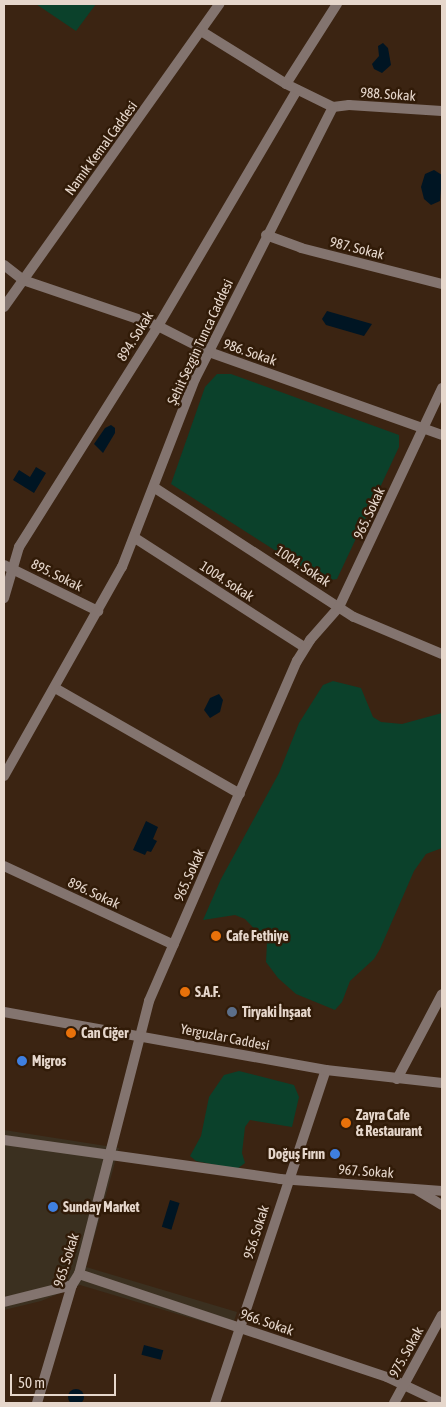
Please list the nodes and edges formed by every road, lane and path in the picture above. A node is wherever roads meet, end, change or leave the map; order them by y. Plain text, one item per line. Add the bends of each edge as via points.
1 (219, 4) edge
2 (337, 4) edge
3 (201, 31) junction
4 (286, 84) junction
5 (297, 90) junction
6 (333, 108) junction
7 (442, 111) edge
8 (266, 235) junction
9 (4, 265) edge
10 (24, 280) junction
11 (442, 284) edge
12 (4, 307) edge
13 (158, 326) junction
14 (209, 352) junction
15 (442, 388) edge
16 (424, 428) junction
17 (442, 435) edge
18 (155, 488) junction
19 (136, 538) junction
20 (8, 567) edge
21 (4, 598) edge
22 (339, 607) junction
23 (98, 610) junction
24 (304, 648) junction
25 (442, 654) edge
26 (55, 688) junction
27 (4, 776) edge
28 (240, 794) junction
29 (4, 866) edge
30 (174, 945) junction
31 (442, 994) edge
32 (4, 1012) edge
33 (140, 1034) junction
34 (326, 1070) junction
35 (397, 1080) junction
36 (442, 1083) edge
37 (4, 1140) edge
38 (110, 1155) junction
39 (288, 1180) junction
40 (414, 1188) junction
41 (442, 1191) edge
42 (442, 1205) edge
43 (79, 1274) junction
44 (72, 1284) junction
45 (4, 1302) edge
46 (442, 1315) edge
47 (240, 1327) junction
48 (404, 1383) junction
49 (37, 1403) edge
50 (215, 1403) edge
51 (394, 1403) edge
52 (442, 1403) edge

1 - 3 street, Namık Kemal Caddesi
2 - 4 street
3 - 4 street
3 - 10 street, Namık Kemal Caddesi
4 - 5 street
5 - 6 street
5 - 13 street, 894. Sokak
6 - 7 street, 988. Sokak via 349,105
6 - 8 street, Şehit Sezgin Tunca Caddesi
8 - 11 street, 987. Sokak via 301,248
8 - 14 street, Şehit Sezgin Tunca Caddesi
9 - 10 street, 986. Sokak
10 - 12 street, Namık Kemal Caddesi
10 - 13 street, 986. Sokak
13 - 14 street, 986. Sokak
13 - 20 street, 894. Sokak
14 - 16 street, 986. Sokak
14 - 18 street, Şehit Sezgin Tunca Caddesi via 195,380
15 - 16 street, 965. Sokak
16 - 17 street, 986. Sokak
16 - 22 street, 965. Sokak
18 - 19 street, Şehit Sezgin Tunca Caddesi
18 - 22 street, 1004. Sokak
19 - 23 street, Şehit Sezgin Tunca Caddesi
19 - 24 street, 1004. sokak
20 - 21 street, 894. Sokak
20 - 23 street, 895. Sokak
22 - 24 street, 965. Sokak
22 - 25 street, 1004. Sokak
23 - 26 street, Şehit Sezgin Tunca Caddesi
24 - 28 street, 965. Sokak
26 - 27 street, Şehit Sezgin Tunca Caddesi
26 - 28 street
28 - 30 street, 965. Sokak
29 - 30 street, 896. Sokak
30 - 33 street, 965. Sokak via 149,1001
31 - 35 street
32 - 33 street, Yerguzlar Caddesi
33 - 34 street, Yerguzlar Caddesi
33 - 38 street, 965. Sokak
34 - 35 street, Yerguzlar Caddesi
34 - 39 street, 956. Sokak via 315,1110
35 - 36 street, Yerguzlar Caddesi
37 - 38 street
38 - 39 street, 967. Sokak
38 - 43 street, 965. Sokak
39 - 40 street, 967. Sokak
39 - 47 street, 956. Sokak
40 - 41 street, 967. Sokak
40 - 42 street
43 - 44 street, 965. Sokak
43 - 47 street, 966. Sokak
44 - 45 street
44 - 49 street, 965. Sokak
46 - 48 street, 975. Sokak
47 - 48 street, 966. Sokak
47 - 50 street, 956. Sokak
48 - 51 street, 975. Sokak
48 - 52 street, 966. Sokak

